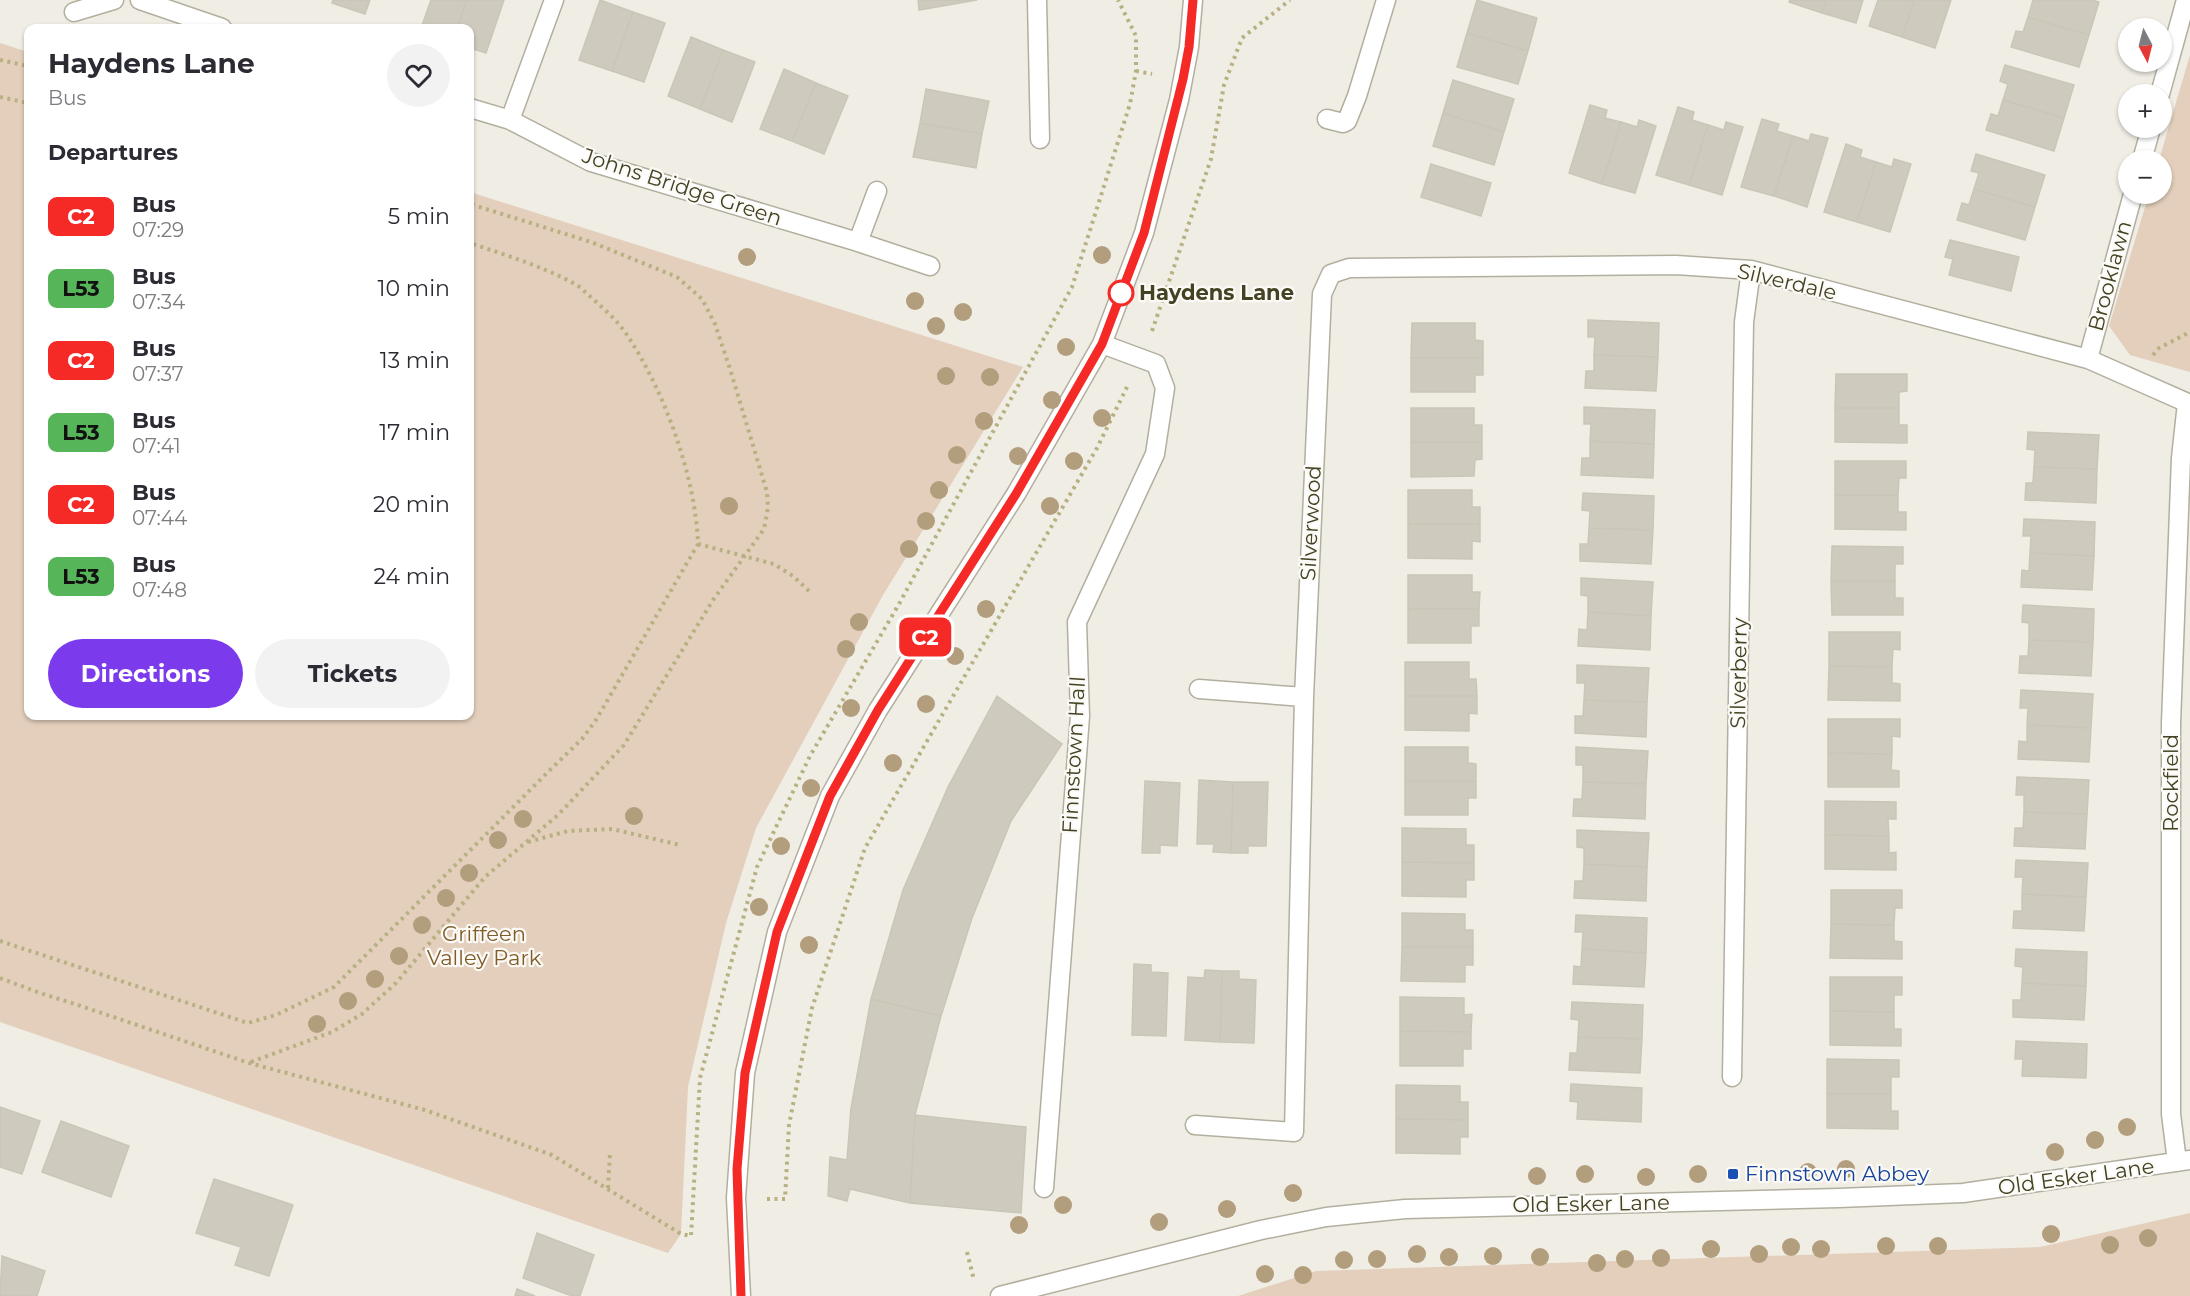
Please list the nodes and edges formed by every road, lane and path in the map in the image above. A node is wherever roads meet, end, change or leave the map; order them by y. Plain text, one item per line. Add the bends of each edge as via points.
1 (114, 0) edge
2 (140, 0) edge
3 (554, 0) edge
4 (1037, 0) edge
5 (1118, 0) edge
6 (1193, 0) edge
7 (1290, 0) edge
8 (1386, 0) edge
9 (2186, 0) edge
10 (74, 12) dead end
11 (210, 24) edge
12 (0, 60) edge
13 (24, 65) edge
14 (1136, 71) junction
15 (1159, 75) dead end
16 (2163, 84) edge
17 (0, 97) edge
18 (24, 101) edge
19 (474, 109) edge
20 (1327, 119) dead end
21 (510, 120) junction
22 (1040, 139) dead end
23 (877, 191) dead end
24 (2130, 204) edge
25 (474, 205) edge
26 (858, 242) junction
27 (474, 244) edge
28 (930, 266) dead end
29 (1751, 270) junction
30 (1331, 274) joint
31 (2190, 332) edge
32 (1149, 336) dead end
33 (1102, 344) junction
34 (2153, 356) dead end
35 (2088, 359) junction
36 (1128, 384) dead end
37 (2189, 404) edge
38 (699, 544) junction
39 (745, 555) junction
40 (809, 591) dead end
41 (1199, 689) dead end
42 (1304, 697) junction
43 (525, 843) junction
44 (680, 845) dead end
45 (0, 941) edge
46 (0, 978) edge
47 (249, 1063) junction
48 (1732, 1077) dead end
49 (1195, 1125) dead end
50 (610, 1153) dead end
51 (2183, 1161) edge
52 (608, 1188) junction
53 (1044, 1188) dead end
54 (760, 1199) dead end
55 (967, 1252) dead end
56 (974, 1281) dead end
57 (741, 1296) edge
58 (1000, 1296) edge

1 - 10 street
2 - 11 street
3 - 21 street
4 - 22 street
5 - 14 path via 1136,36
6 - 33 street via 1183,79 1144,233
7 - 32 path via 1242,38 1224,85 1211,159
8 - 20 street via 1347,121
9 - 16 street
12 - 13 path
14 - 15 path
14 - 52 path via 1130,104 1072,288 899,604 810,756 757,867 700,1078 691,1236 681,1234
17 - 18 path
19 - 21 street, Johns Bridge Green
21 - 26 street, Johns Bridge Green via 591,162
23 - 26 street
24 - 35 street, Brooklawn
25 - 39 path via 591,242 677,277 702,299 730,369 766,492 764,529
26 - 28 street, Johns Bridge Green
27 - 38 path via 526,261 577,285 627,334 652,380 686,467
29 - 30 street, Silverdale via 1676,265 1349,268
29 - 35 street, Silverdale
29 - 48 street, Silverberry via 1744,322
30 - 42 street, Silverwood via 1322,294
31 - 34 path via 2159,348
33 - 53 street, Finnstown Hall via 1156,364 1165,388 1155,454 1077,622 1080,716
33 - 57 street via 1016,494 867,729 830,796 777,932 745,1073 737,1169
35 - 37 street, Silverdale
36 - 54 path via 1097,448 865,848 812,1008 789,1125 785,1198
37 - 51 street, Rockfield via 2181,458 2171,723 2171,1114
38 - 39 path
38 - 45 path via 582,739 334,987 276,1015 248,1023
39 - 40 path via 774,564
39 - 43 path via 624,745
41 - 42 street
42 - 49 street, Silverwood via 1294,1132
43 - 44 path via 568,831 612,829
43 - 47 path via 485,877 396,983 362,1014 332,1032
46 - 47 path
47 - 52 path via 457,1121 552,1155
50 - 52 path
51 - 58 street, Old Esker Lane via 1963,1193 1405,1209 1326,1217
55 - 56 path

